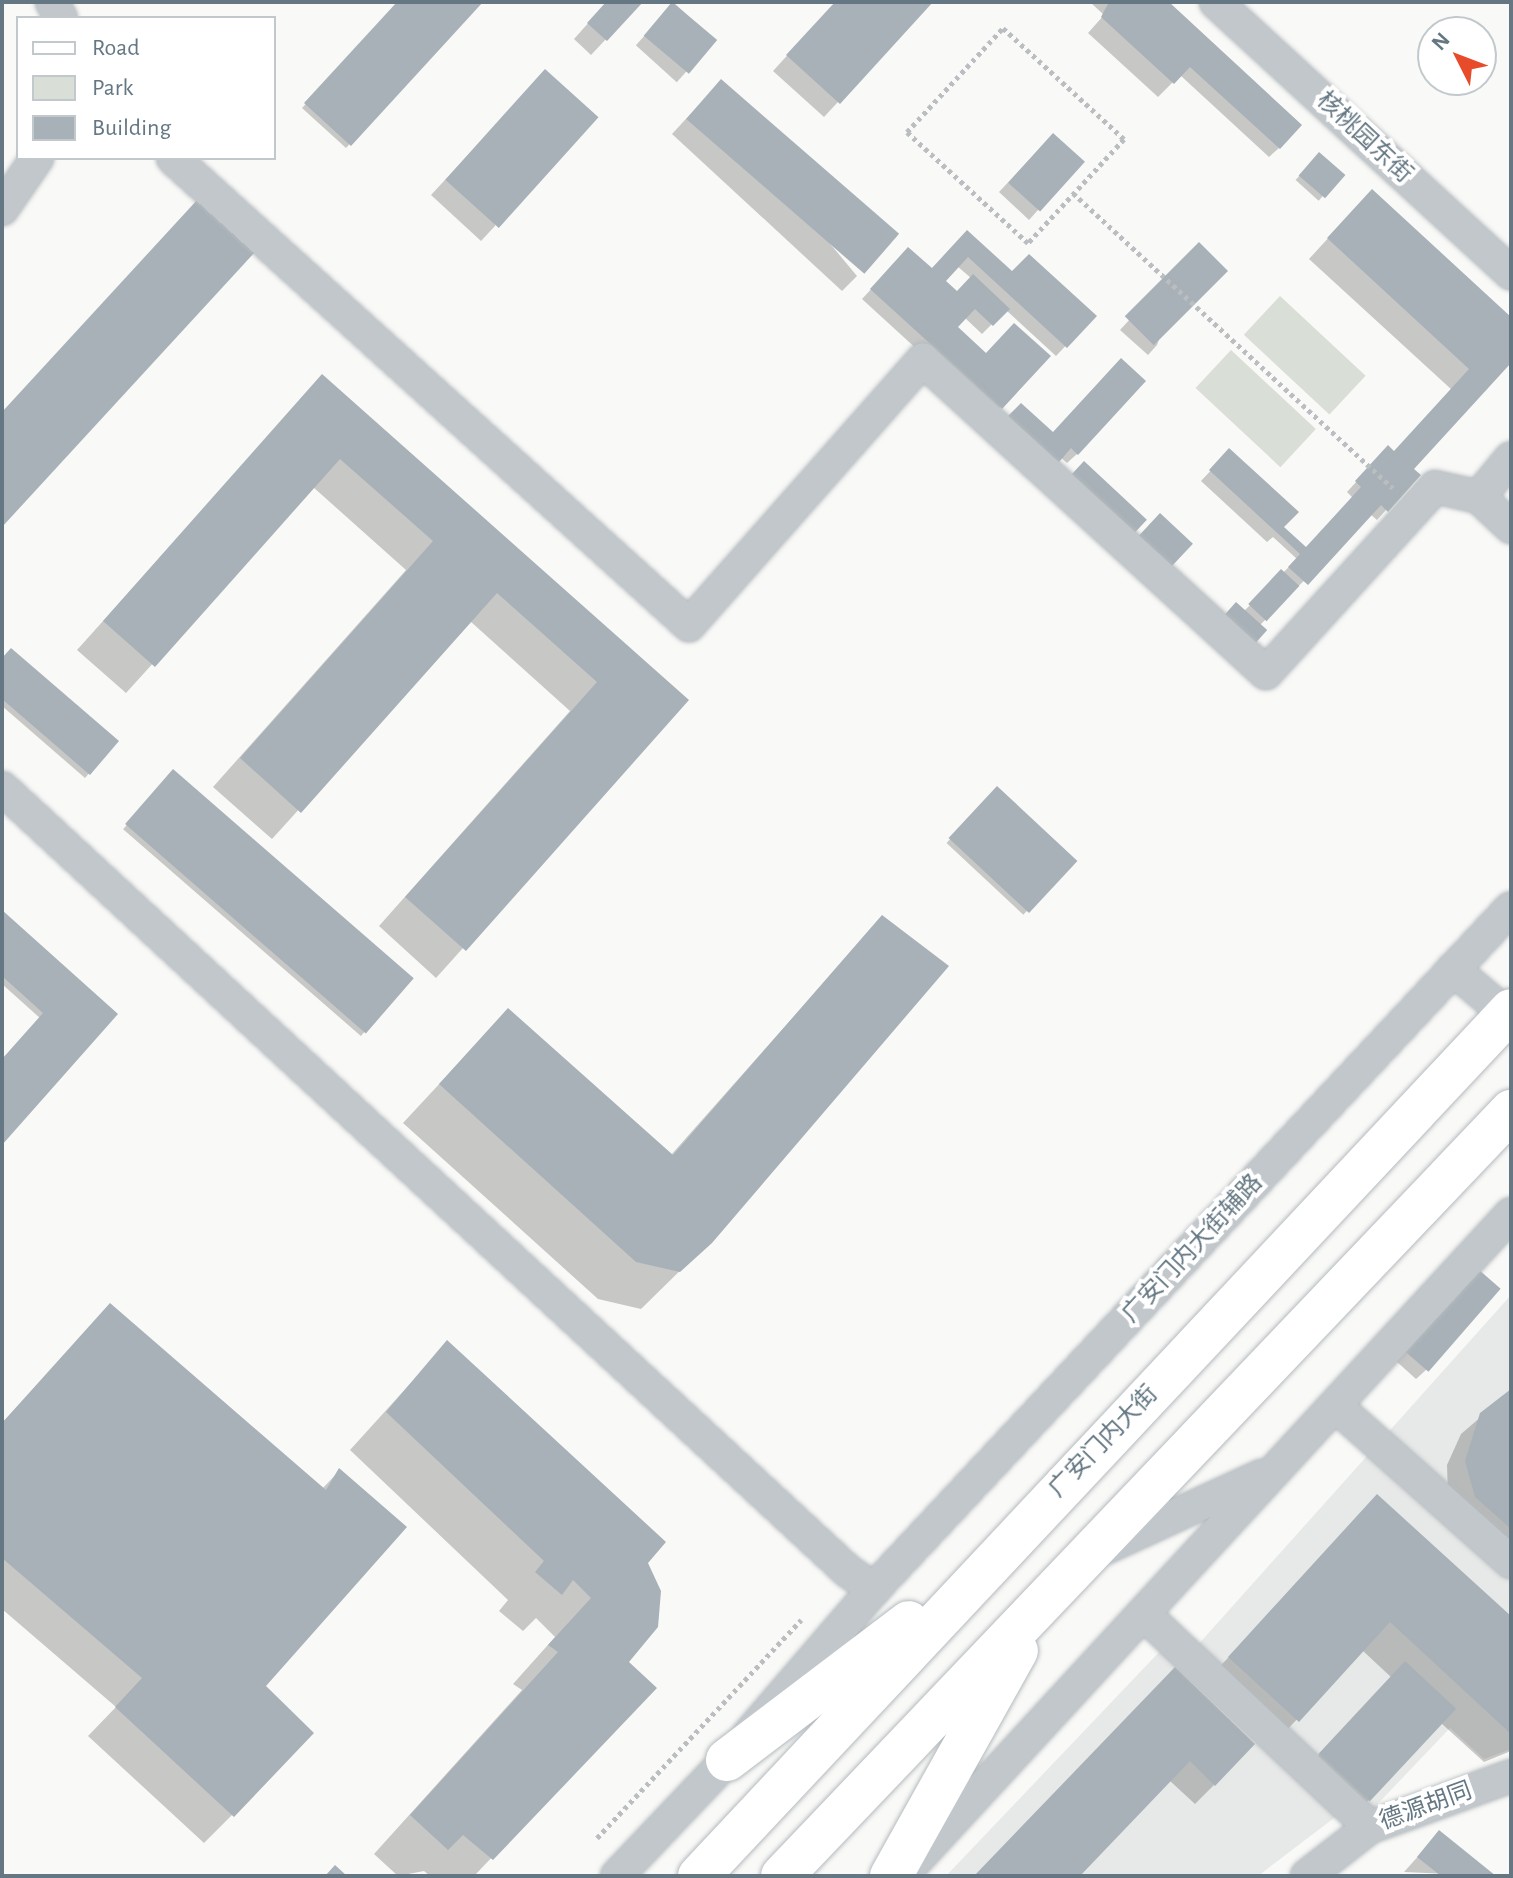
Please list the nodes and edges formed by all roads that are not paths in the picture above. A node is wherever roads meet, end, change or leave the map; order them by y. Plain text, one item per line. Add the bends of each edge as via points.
1 (1216, 2) edge
2 (36, 160) edge
3 (175, 160) edge
4 (2, 209) edge
5 (1511, 273) edge
6 (1511, 458) edge
7 (1479, 497) junction
8 (1511, 527) edge
9 (2, 788) edge
10 (1511, 908) edge
11 (1453, 969) junction
12 (1510, 1014) edge
13 (1511, 1111) edge
14 (1511, 1214) edge
15 (1337, 1407) junction
16 (1286, 1462) junction
17 (999, 1553) junction
18 (1086, 1556) junction
19 (1511, 1562) edge
20 (874, 1589) junction
21 (1049, 1594) junction
22 (1145, 1615) junction
23 (727, 1760) junction
24 (1511, 1776) edge
25 (1370, 1827) junction
26 (617, 1876) edge
27 (699, 1876) edge
28 (782, 1876) edge
29 (891, 1876) edge
30 (901, 1876) edge
31 (1307, 1876) edge

1 - 5 street, 核桃园东街
2 - 4 street
3 - 7 street via 689,625 923,360 1266,673 1435,487
6 - 7 street
7 - 8 street
9 - 20 street via 836,1560
10 - 11 street, 广安门内大街辅路
11 - 12 street
11 - 20 street, 广安门内大街辅路
12 - 17 main road, 广安门内大街
13 - 18 main road
14 - 15 street
15 - 16 street
15 - 19 street
16 - 18 street via 1228,1494
16 - 22 street
17 - 23 main road
17 - 27 main road, 广安门内大街
18 - 21 main road
20 - 23 street
21 - 28 main road
21 - 29 main road
22 - 25 street
22 - 30 street
23 - 26 street
24 - 25 street, 德源胡同
25 - 31 street, 德源胡同

